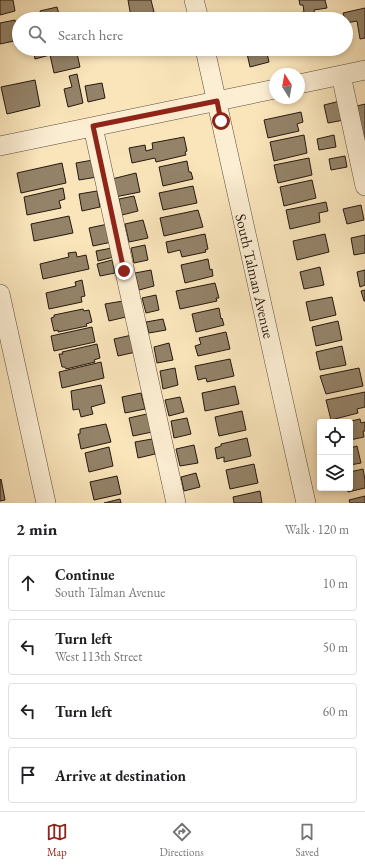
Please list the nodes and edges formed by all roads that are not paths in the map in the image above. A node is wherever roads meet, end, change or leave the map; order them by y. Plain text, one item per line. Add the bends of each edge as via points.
1 (194, 0) edge
2 (197, 12) edge
3 (207, 56) edge
4 (365, 70) edge
5 (341, 75) junction
6 (305, 83) edge
7 (269, 90) edge
8 (217, 101) junction
9 (93, 126) junction
10 (0, 146) edge
11 (365, 186) edge
12 (0, 294) edge
13 (46, 503) edge
14 (176, 503) edge
15 (306, 503) edge

1 - 2 street
3 - 8 street, South Talman Avenue
4 - 5 street
5 - 6 street
5 - 11 street
7 - 8 street
8 - 9 street
8 - 15 street, South Talman Avenue
9 - 10 street
9 - 14 street
12 - 13 street

